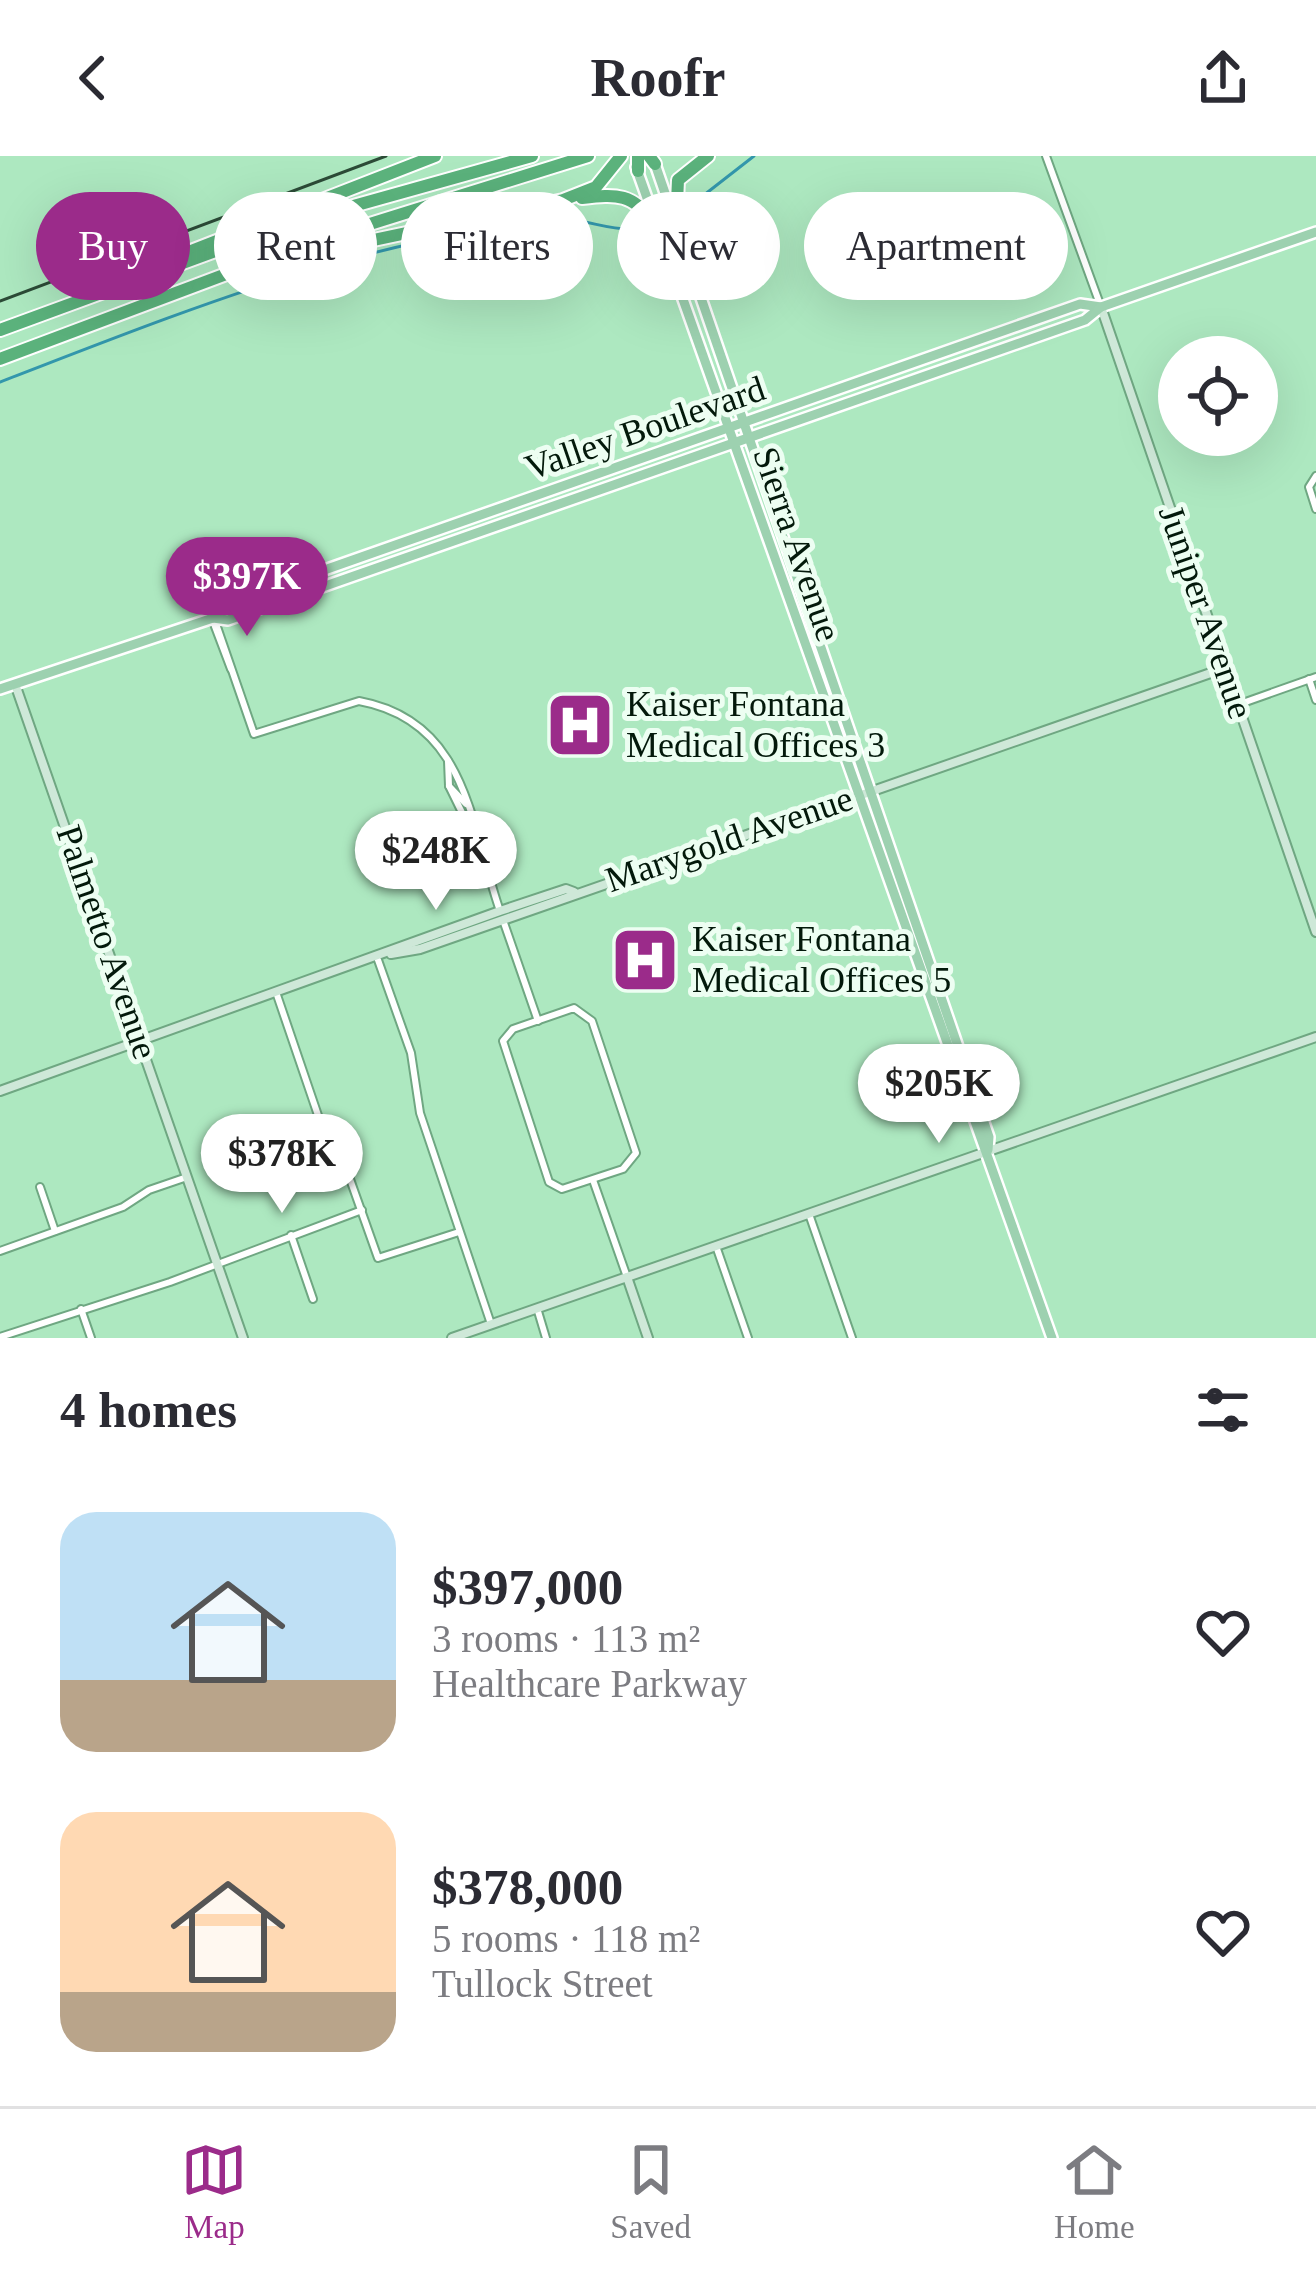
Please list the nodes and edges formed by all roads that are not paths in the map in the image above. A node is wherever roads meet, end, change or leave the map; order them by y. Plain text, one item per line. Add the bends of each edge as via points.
1 (435, 156) edge
2 (532, 156) edge
3 (589, 156) edge
4 (621, 156) edge
5 (708, 156) edge
6 (1046, 156) edge
7 (652, 159) edge
8 (636, 161) edge
9 (580, 192) edge
10 (646, 192) edge
11 (664, 192) edge
12 (677, 192) edge
13 (377, 223) edge
14 (1316, 232) edge
15 (190, 252) edge
16 (190, 260) edge
17 (214, 278) edge
18 (82, 300) edge
19 (683, 300) edge
20 (701, 300) edge
21 (1101, 307) junction
22 (0, 330) edge
23 (0, 359) edge
24 (743, 424) junction
25 (728, 429) junction
26 (748, 436) junction
27 (733, 441) junction
28 (1315, 477) edge
29 (1316, 509) edge
30 (426, 534) junction
31 (384, 566) junction
32 (213, 618) junction
33 (1225, 668) junction
34 (1312, 678) edge
35 (15, 684) junction
36 (0, 689) edge
37 (1316, 700) edge
38 (1237, 705) junction
39 (448, 761) junction
40 (449, 786) junction
41 (869, 791) junction
42 (856, 796) junction
43 (469, 805) junction
44 (474, 836) junction
45 (502, 916) junction
46 (1316, 932) edge
47 (911, 953) junction
48 (391, 954) junction
49 (378, 960) junction
50 (277, 994) junction
51 (946, 1012) junction
52 (538, 1021) junction
53 (1316, 1037) edge
54 (142, 1043) junction
55 (0, 1091) edge
56 (988, 1151) junction
57 (187, 1177) junction
58 (593, 1180) junction
59 (40, 1187) dead end
60 (362, 1210) junction
61 (809, 1214) junction
62 (55, 1231) junction
63 (459, 1232) junction
64 (290, 1235) junction
65 (716, 1246) junction
66 (0, 1251) edge
67 (218, 1265) junction
68 (626, 1277) junction
69 (313, 1299) dead end
70 (536, 1308) junction
71 (81, 1309) junction
72 (491, 1324) junction
73 (0, 1337) edge
74 (91, 1338) edge
75 (243, 1338) edge
76 (452, 1338) edge
77 (546, 1338) edge
78 (648, 1338) edge
79 (748, 1338) edge
80 (852, 1338) edge
81 (1052, 1338) edge

1 - 15 highway
2 - 16 highway
3 - 13 highway
4 - 9 highway via 604,181
5 - 12 highway via 678,180
6 - 21 street, Juniper Avenue
7 - 11 main road, Sierra Avenue
8 - 10 main road, Sierra Avenue
14 - 21 main road, Valley Boulevard
17 - 23 highway
18 - 22 highway
19 - 25 main road, Sierra Avenue
20 - 24 main road, Sierra Avenue
21 - 24 main road, Valley Boulevard via 1080,304
21 - 26 main road, Valley Boulevard via 1084,320
21 - 33 street, Juniper Avenue
24 - 25 main road, Valley Boulevard
24 - 26 main road, Sierra Avenue
25 - 27 main road, Sierra Avenue
25 - 30 main road, Valley Boulevard
26 - 27 main road, Valley Boulevard
26 - 41 main road, Sierra Avenue
27 - 31 main road, Valley Boulevard
27 - 42 main road, Sierra Avenue
28 - 29 street via 1309,488
30 - 31 main road
30 - 32 main road, Valley Boulevard via 225,605
31 - 32 main road, Valley Boulevard via 228,620
32 - 35 main road, Valley Boulevard
32 - 39 street via 254,734 367,702 430,733
33 - 38 street, Juniper Avenue
33 - 41 street, Marygold Avenue
34 - 37 street
34 - 38 street
35 - 36 main road, Valley Boulevard
35 - 54 street, Palmetto Avenue
38 - 46 street, Juniper Avenue
39 - 40 street
39 - 43 street
40 - 43 street
40 - 44 street
41 - 42 street, Marygold Avenue
41 - 51 main road, Sierra Avenue
42 - 45 street, Marygold Avenue
42 - 47 main road, Sierra Avenue
43 - 44 street
44 - 45 street
45 - 48 street
45 - 48 street
45 - 52 street
47 - 51 main road via 918,952
47 - 56 main road, Sierra Avenue
48 - 49 street
49 - 50 street
49 - 63 street
50 - 54 street
50 - 60 street via 322,1126
51 - 56 main road, Sierra Avenue
52 - 58 street via 508,1032 503,1045 549,1182 565,1189
52 - 58 street via 581,1010 592,1021 636,1153 629,1166
53 - 56 street
54 - 55 street
54 - 57 street, Palmetto Avenue
56 - 61 street
56 - 81 main road, Sierra Avenue
57 - 62 street
57 - 67 street, Palmetto Avenue
58 - 68 street
59 - 62 street
60 - 63 street via 378,1258
60 - 64 street
61 - 65 street
61 - 80 street
62 - 66 street
63 - 72 street
64 - 67 street
64 - 69 street
65 - 68 street
65 - 79 street
67 - 71 street
67 - 75 street, Palmetto Avenue
68 - 70 street
68 - 78 street
70 - 72 street
70 - 77 street
71 - 73 street
71 - 74 street
72 - 76 street

